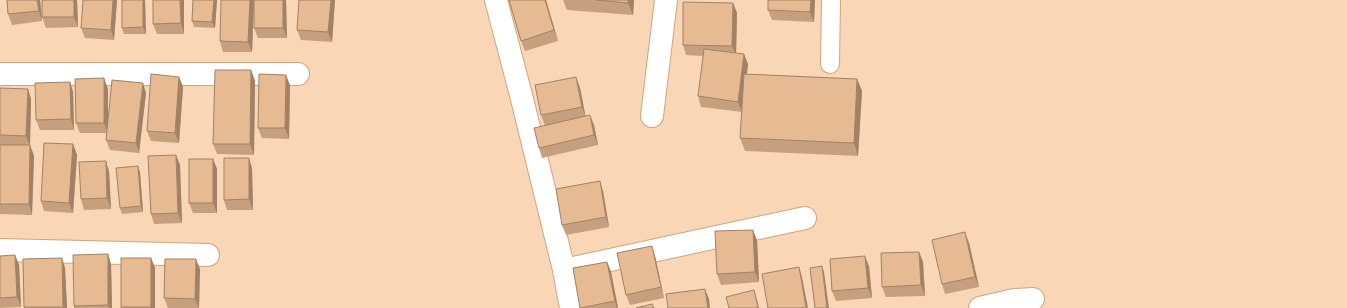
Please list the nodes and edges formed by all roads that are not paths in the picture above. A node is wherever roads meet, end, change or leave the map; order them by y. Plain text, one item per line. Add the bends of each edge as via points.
1 (496, 0) edge
2 (666, 0) edge
3 (831, 0) edge
4 (830, 64) dead end
5 (0, 74) edge
6 (298, 74) dead end
7 (652, 116) dead end
8 (805, 218) dead end
9 (0, 250) edge
10 (208, 255) dead end
11 (564, 270) junction
12 (1033, 299) dead end
13 (571, 308) edge
14 (980, 308) edge

1 - 11 street
2 - 7 street
3 - 4 lane
5 - 6 street
8 - 11 street
9 - 10 street
11 - 13 street
12 - 14 street via 1014,300

